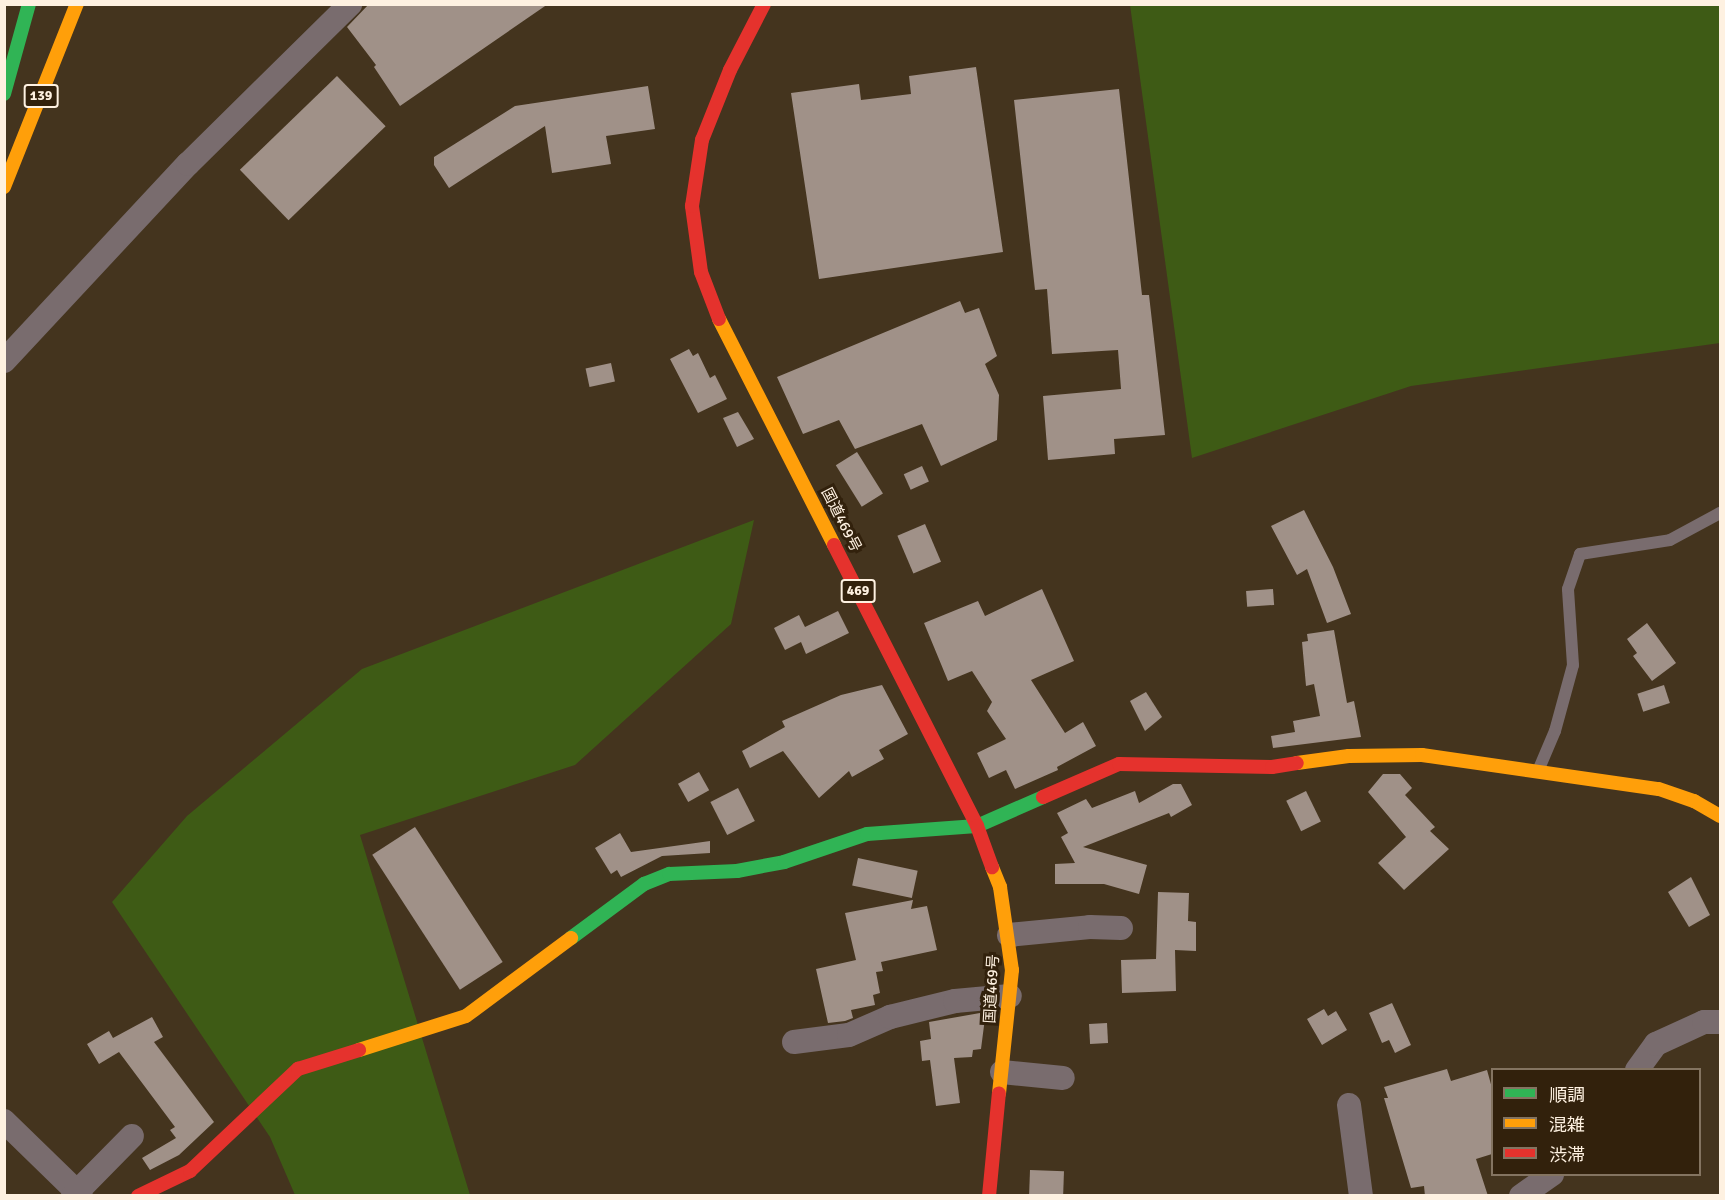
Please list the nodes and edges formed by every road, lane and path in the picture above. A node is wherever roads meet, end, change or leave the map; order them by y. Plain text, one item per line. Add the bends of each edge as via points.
1 (29, 4) edge
2 (77, 4) edge
3 (350, 4) edge
4 (764, 4) edge
5 (4, 94) edge
6 (4, 187) edge
7 (4, 361) edge
8 (1720, 513) edge
9 (1538, 772) junction
10 (1720, 816) edge
11 (977, 826) junction
12 (1121, 928) dead end
13 (1009, 936) junction
14 (1010, 996) junction
15 (1720, 1022) edge
16 (794, 1042) dead end
17 (1638, 1068) edge
18 (1002, 1072) junction
19 (1063, 1077) dead end
20 (1349, 1105) dead end
21 (4, 1121) edge
22 (132, 1136) dead end
23 (1549, 1176) edge
24 (77, 1194) edge
25 (138, 1196) edge
26 (988, 1196) edge
27 (1361, 1196) edge
28 (1521, 1196) edge

1 - 5 main road
2 - 6 main road, 139
3 - 7 street via 188,164
4 - 11 main road, 国道469号 / 469 via 730,70 702,140 692,206 701,272 720,320
8 - 9 lane via 1670,540 1580,554 1568,589 1573,664 1555,731
9 - 10 main road via 1659,789 1694,801
9 - 11 main road via 1422,755 1349,756 1272,767 1119,764
11 - 13 main road, 国道469号 / 469 via 1000,887
11 - 25 main road via 867,834 784,862 737,871 669,874 644,884 466,1016 298,1069 190,1171
12 - 13 street via 1090,927
13 - 14 main road, 国道469号 / 469
14 - 16 street via 955,1000 890,1017 849,1035
14 - 18 main road, 国道469号 / 469
15 - 17 street via 1704,1022 1656,1044
18 - 19 street
18 - 26 main road, 国道469号 / 469
20 - 27 street
21 - 24 street
22 - 24 street
23 - 28 street

